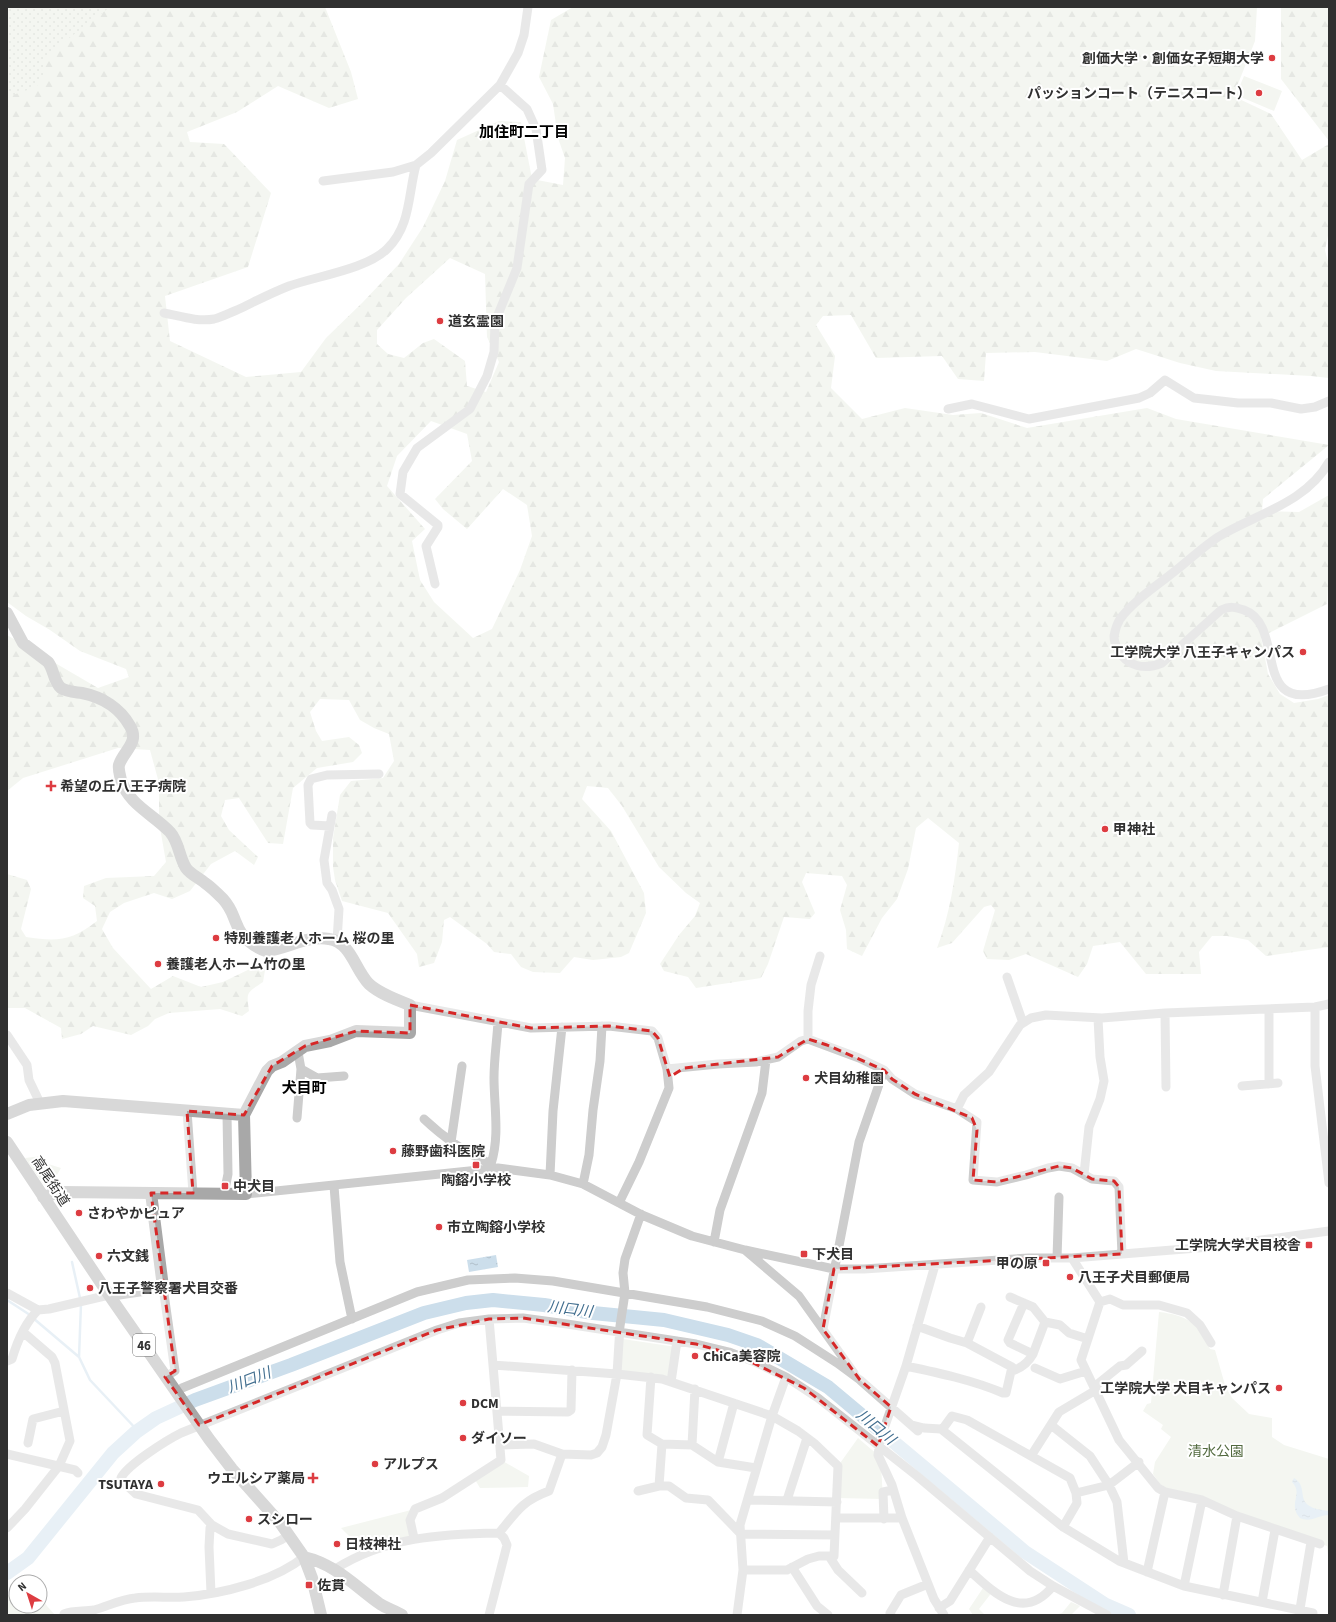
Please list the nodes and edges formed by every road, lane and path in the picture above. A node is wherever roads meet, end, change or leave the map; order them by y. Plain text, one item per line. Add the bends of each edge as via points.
1 (528, 7) edge
2 (500, 85) junction
3 (416, 165) junction
4 (323, 181) dead end
5 (164, 313) dead end
6 (1329, 401) edge
7 (948, 408) dead end
8 (1329, 462) edge
9 (435, 584) dead end
10 (7, 613) edge
11 (1329, 690) edge
12 (379, 774) dead end
13 (332, 815) dead end
14 (330, 826) junction
15 (337, 941) junction
16 (820, 956) dead end
17 (1007, 977) dead end
18 (1329, 1004) edge
19 (410, 1005) junction
20 (1315, 1007) junction
21 (1269, 1009) junction
22 (1165, 1013) junction
23 (1098, 1018) junction
24 (498, 1022) junction
25 (1022, 1023) junction
26 (602, 1026) junction
27 (562, 1027) junction
28 (7, 1036) edge
29 (808, 1039) junction
30 (298, 1052) junction
31 (766, 1060) junction
32 (684, 1068) junction
33 (301, 1069) junction
34 (667, 1069) junction
35 (884, 1070) junction
36 (458, 1071) dead end
37 (344, 1076) dead end
38 (1166, 1086) dead end
39 (1242, 1086) dead end
40 (669, 1088) junction
41 (40, 1103) junction
42 (957, 1109) junction
43 (187, 1111) junction
44 (7, 1114) edge
45 (227, 1114) junction
46 (244, 1116) junction
47 (297, 1118) dead end
48 (424, 1119) dead end
49 (7, 1142) edge
50 (452, 1142) junction
51 (491, 1166) junction
52 (1084, 1174) junction
53 (550, 1175) junction
54 (1329, 1183) edge
55 (582, 1184) junction
56 (334, 1186) junction
57 (151, 1193) junction
58 (193, 1193) junction
59 (224, 1194) junction
60 (246, 1194) junction
61 (43, 1197) junction
62 (1059, 1197) dead end
63 (619, 1203) junction
64 (641, 1214) junction
65 (1329, 1231) edge
66 (714, 1242) junction
67 (745, 1250) junction
68 (1122, 1254) junction
69 (1057, 1258) junction
70 (1072, 1258) junction
71 (935, 1265) junction
72 (834, 1269) junction
73 (163, 1287) junction
74 (7, 1293) edge
75 (109, 1295) junction
76 (625, 1295) junction
77 (1010, 1297) dead end
78 (1100, 1302) junction
79 (1024, 1304) junction
80 (981, 1307) dead end
81 (33, 1314) junction
82 (352, 1319) junction
83 (489, 1319) junction
84 (1045, 1322) junction
85 (917, 1326) junction
86 (620, 1328) junction
87 (823, 1329) junction
88 (23, 1332) junction
89 (1088, 1339) junction
90 (677, 1341) junction
91 (967, 1343) junction
92 (1211, 1343) dead end
93 (1142, 1351) dead end
94 (1033, 1354) junction
95 (7, 1361) edge
96 (494, 1365) junction
97 (906, 1366) junction
98 (1035, 1368) dead end
99 (572, 1370) junction
100 (1012, 1371) junction
101 (1086, 1371) junction
102 (617, 1374) junction
103 (165, 1377) junction
104 (651, 1377) junction
105 (786, 1377) junction
106 (860, 1380) junction
107 (671, 1382) junction
108 (695, 1389) junction
109 (1095, 1389) junction
110 (180, 1392) junction
111 (734, 1403) junction
112 (891, 1409) junction
113 (64, 1410) junction
114 (498, 1411) junction
115 (772, 1416) junction
116 (196, 1422) junction
117 (1051, 1425) junction
118 (941, 1429) junction
119 (807, 1438) junction
120 (28, 1443) dead end
121 (879, 1443) junction
122 (662, 1444) junction
123 (500, 1445) junction
124 (692, 1445) junction
125 (7, 1454) edge
126 (562, 1454) junction
127 (1031, 1456) junction
128 (718, 1462) junction
129 (1139, 1462) junction
130 (58, 1466) junction
131 (756, 1468) junction
132 (78, 1473) dead end
133 (1109, 1485) junction
134 (659, 1486) junction
135 (893, 1490) junction
136 (638, 1491) dead end
137 (1165, 1492) junction
138 (1076, 1493) junction
139 (748, 1500) junction
140 (786, 1500) junction
141 (1202, 1500) junction
142 (837, 1502) junction
143 (1237, 1516) junction
144 (836, 1518) junction
145 (902, 1518) junction
146 (884, 1519) junction
147 (212, 1525) junction
148 (1063, 1527) junction
149 (7, 1528) edge
150 (1275, 1530) junction
151 (499, 1533) junction
152 (741, 1534) junction
153 (289, 1535) junction
154 (835, 1535) junction
155 (990, 1537) junction
156 (414, 1538) junction
157 (829, 1556) junction
158 (304, 1557) junction
159 (1124, 1563) junction
160 (792, 1567) junction
161 (335, 1569) junction
162 (743, 1570) junction
163 (969, 1570) junction
164 (1146, 1572) junction
165 (928, 1584) junction
166 (1054, 1586) junction
167 (1184, 1586) junction
168 (210, 1593) junction
169 (862, 1593) dead end
170 (1223, 1595) junction
171 (1262, 1602) junction
172 (1300, 1609) junction
173 (942, 1612) edge
174 (1313, 1613) dead end
175 (64, 1615) edge
176 (321, 1615) edge
177 (402, 1615) edge
178 (489, 1615) edge
179 (737, 1615) edge
180 (828, 1615) edge
181 (891, 1615) edge
182 (1107, 1615) edge

1 - 2 street via 524,35 518,53
2 - 3 street
2 - 9 street via 527,109 536,129 542,170 529,184 517,268 495,322 494,352 487,376 470,409 416,448 403,472 400,494 438,524 426,546
3 - 4 street via 393,172
3 - 5 street via 405,224 387,249 373,260 289,286 216,319 202,321
6 - 7 street via 1316,407 1301,409 1271,403 1238,403 1206,399 1189,396 1165,380 1150,393 1139,398 1029,419 972,404
8 - 11 street via 1306,490 1216,538 1135,604 1120,620 1114,638 1121,655 1127,661 1134,665 1153,667 1162,663 1212,616 1224,608 1235,607 1247,611 1260,624 1274,674 1284,689 1298,696
10 - 15 main road via 23,643 48,662 61,688 107,702 127,721 133,739 119,769 127,793 171,833 186,869 222,898 250,942 266,951 311,939
12 - 14 street via 327,775 311,779 308,785 310,823 315,826
13 - 14 street
14 - 15 street via 324,860 327,883 340,909
15 - 19 main road via 345,948 372,986
16 - 29 street via 811,985
17 - 25 street
18 - 20 street
19 - 24 street
19 - 30 main road via 410,1033 356,1031 330,1041 310,1044
20 - 21 street
20 - 54 street via 1315,1066
21 - 22 street
21 - 39 street via 1274,1083
22 - 23 street
22 - 38 street
23 - 25 street via 1046,1015
23 - 52 street via 1104,1081 1089,1127
24 - 27 street via 531,1028
24 - 51 street via 494,1077 497,1116
25 - 42 street via 990,1072 964,1095
26 - 27 street
26 - 34 street via 652,1031 658,1038
26 - 55 street via 589,1156
27 - 53 street
28 - 41 street via 27,1065 29,1080
29 - 31 street via 778,1057
29 - 35 street
30 - 33 street
30 - 46 main road via 267,1071
31 - 32 street
31 - 66 street via 762,1093 720,1210
32 - 34 street
32 - 40 street via 673,1078
33 - 37 street via 317,1078
33 - 47 street
34 - 40 street
35 - 42 street via 892,1079 915,1094
35 - 72 street via 859,1142
36 - 50 street
40 - 63 street
41 - 43 main road via 63,1101
41 - 44 main road
42 - 52 street via 977,1122 973,1180 997,1182 1059,1166 1072,1168
43 - 45 main road
43 - 58 street
45 - 46 main road
45 - 59 street via 228,1174
46 - 60 main road
48 - 50 street via 439,1134
49 - 61 main road, 高尾街道 / 46
50 - 51 street
51 - 53 street
51 - 56 street
52 - 68 street via 1092,1179 1114,1180 1119,1187
53 - 55 street
55 - 63 street
56 - 60 street
56 - 82 street via 340,1262
57 - 58 main road
57 - 61 main road via 61,1192
57 - 73 main road
58 - 59 main road
59 - 60 main road
61 - 75 main road, 高尾街道 / 46
62 - 69 street
63 - 64 street
64 - 66 street via 674,1229
64 - 76 street via 625,1259
65 - 68 street via 1210,1247
66 - 67 street
67 - 72 street
67 - 87 street via 799,1296
68 - 70 street
69 - 70 street
69 - 71 street
70 - 78 street
71 - 72 street
71 - 85 street
72 - 87 street
73 - 75 main road
73 - 103 street via 175,1371
74 - 81 street
75 - 81 street
75 - 103 main road, 高尾街道 / 46
76 - 82 street via 553,1281 515,1278 468,1280 417,1292
76 - 86 street
76 - 106 street via 707,1307 762,1321 814,1347
77 - 79 street
78 - 89 street
78 - 92 street via 1110,1299 1123,1305 1159,1305 1187,1313 1200,1325
79 - 84 street via 1033,1307
79 - 94 street via 1008,1340
80 - 91 street
81 - 88 street
82 - 110 street
83 - 86 street via 523,1318
83 - 96 street
83 - 116 street via 459,1323 437,1330
84 - 89 street via 1060,1325 1069,1333
84 - 94 street
85 - 91 street
85 - 97 street
86 - 90 street
86 - 102 street
87 - 106 street
88 - 95 street via 12,1359
88 - 113 street via 52,1356
89 - 101 street via 1081,1360
90 - 105 street via 729,1352
90 - 107 street
91 - 100 street via 1012,1367
93 - 109 street via 1126,1365 1120,1366
94 - 100 street via 1029,1362
96 - 99 street
96 - 114 street
97 - 100 street via 956,1377 1003,1393 1006,1393 1009,1387
97 - 112 street
98 - 101 street via 1060,1379
99 - 102 street
99 - 114 street via 568,1412
101 - 109 street
102 - 104 street
102 - 126 street via 602,1447 591,1455
103 - 110 main road, 高尾街道 / 46
104 - 107 street
104 - 122 street via 647,1435
105 - 115 street
105 - 121 street
106 - 112 street
107 - 108 street
108 - 111 street
108 - 124 street
109 - 117 street via 1059,1412
109 - 129 street via 1120,1440
110 - 116 main road, 46
111 - 115 street
111 - 128 street
112 - 118 street via 915,1428
112 - 121 street
113 - 120 street via 33,1419
113 - 130 street via 70,1441
114 - 123 street
115 - 119 street
115 - 131 street
116 - 147 street via 164,1442 118,1478 135,1493 198,1510
116 - 153 main road, 46 via 229,1466
117 - 127 street
117 - 133 street via 1090,1456
118 - 127 street via 952,1416 968,1420
118 - 148 street
119 - 140 street
119 - 142 street via 838,1466
121 - 135 street via 878,1455
121 - 155 street
122 - 124 street
122 - 134 street
123 - 126 street via 534,1444
123 - 156 street via 501,1460 442,1498 415,1510 410,1520
124 - 128 street
125 - 130 street
126 - 151 street via 550,1491 523,1504
127 - 138 street via 1070,1478
128 - 131 street
129 - 133 street
129 - 137 street via 1158,1488
130 - 132 street
130 - 149 street
131 - 139 street
133 - 138 street
133 - 159 street via 1117,1502
134 - 136 street
134 - 152 street via 669,1486 686,1498 708,1500
135 - 145 street
135 - 146 street via 883,1492
137 - 141 street
137 - 164 street
138 - 148 street via 1077,1503
139 - 140 street
139 - 152 street via 740,1525
140 - 142 street
141 - 143 street
141 - 167 street
142 - 144 street
143 - 150 street
143 - 170 street
144 - 146 street
144 - 154 street
145 - 146 street
145 - 165 street
147 - 153 street via 228,1534 272,1544
147 - 168 street via 209,1547
148 - 159 street
150 - 171 street
150 - 172 street via 1315,1543
151 - 156 street
151 - 178 street via 507,1545
152 - 154 street
152 - 162 street
153 - 158 main road, 46
154 - 157 street via 834,1556
155 - 163 street
155 - 166 street via 1030,1571
156 - 161 street via 366,1553
157 - 160 street via 808,1559
157 - 169 street via 838,1570
158 - 161 main road
158 - 168 street via 296,1564 247,1585
158 - 176 main road, 46
159 - 164 street
160 - 162 street via 787,1570
160 - 180 street via 817,1606
161 - 177 main road via 381,1605
162 - 179 street
163 - 166 street via 1001,1598 1016,1606 1025,1606 1043,1598
163 - 173 street
164 - 167 street
165 - 173 street
165 - 181 street via 901,1594
166 - 182 street
167 - 170 street
168 - 175 street via 184,1597 134,1598 93,1610 71,1611
170 - 171 street
171 - 172 street
172 - 174 street

